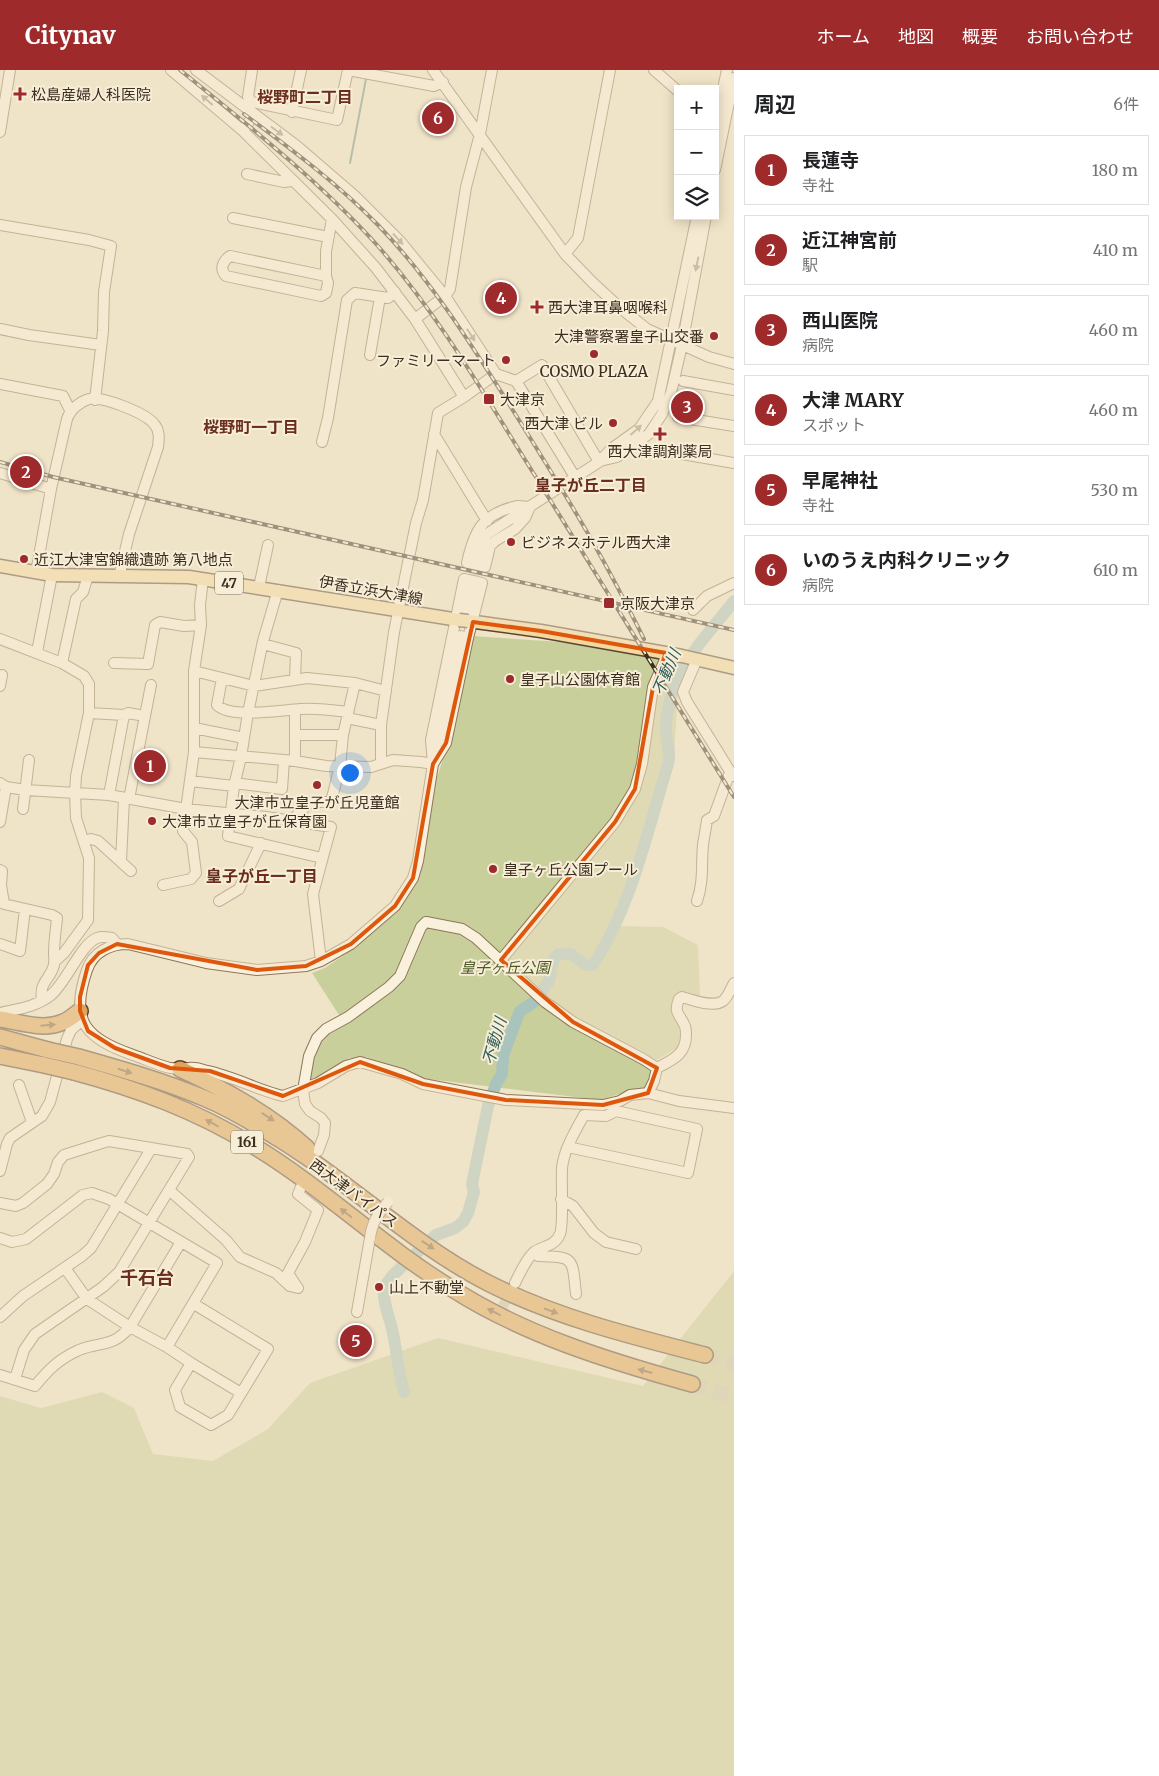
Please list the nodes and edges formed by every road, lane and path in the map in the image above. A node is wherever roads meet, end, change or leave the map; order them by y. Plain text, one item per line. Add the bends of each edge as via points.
1 (10, 70) edge
2 (171, 70) edge
3 (196, 70) edge
4 (252, 70) edge
5 (301, 70) edge
6 (348, 70) edge
7 (434, 70) edge
8 (492, 70) edge
9 (610, 70) edge
10 (654, 70) edge
11 (727, 70) edge
12 (734, 78) edge
13 (443, 82) junction
14 (674, 88) edge
15 (251, 109) junction
16 (292, 112) junction
17 (719, 115) edge
18 (719, 118) edge
19 (719, 121) edge
20 (734, 128) edge
21 (243, 131) junction
22 (0, 132) edge
23 (480, 134) junction
24 (247, 174) dead end
25 (292, 181) junction
26 (233, 218) dead end
27 (332, 219) junction
28 (695, 220) edge
29 (705, 220) edge
30 (0, 225) edge
31 (328, 237) junction
32 (565, 254) junction
33 (326, 276) junction
34 (396, 292) junction
35 (445, 296) junction
36 (380, 298) junction
37 (415, 319) junction
38 (0, 329) edge
39 (671, 340) junction
40 (101, 345) junction
41 (682, 345) junction
42 (370, 355) dead end
43 (734, 364) edge
44 (496, 374) junction
45 (683, 380) dead end
46 (516, 381) junction
47 (0, 384) edge
48 (734, 390) edge
49 (464, 397) junction
50 (95, 400) junction
51 (70, 410) junction
52 (678, 417) dead end
53 (734, 426) edge
54 (434, 434) junction
55 (322, 442) dead end
56 (671, 452) dead end
57 (599, 462) junction
58 (734, 463) edge
59 (0, 473) edge
60 (575, 477) junction
61 (51, 489) junction
62 (530, 507) junction
63 (487, 520) junction
64 (268, 545) dead end
65 (476, 563) tunnel mouth
66 (0, 566) edge
67 (36, 572) junction
68 (52, 575) junction
69 (88, 576) junction
70 (119, 577) junction
71 (203, 579) junction
72 (734, 583) edge
73 (472, 584) tunnel mouth
74 (260, 587) junction
75 (278, 590) junction
76 (399, 610) junction
77 (693, 610) dead end
78 (464, 620) junction
79 (201, 625) junction
80 (461, 636) dead end
81 (0, 639) edge
82 (263, 644) junction
83 (37, 652) junction
84 (666, 654) junction
85 (696, 659) junction
86 (62, 663) junction
87 (114, 663) dead end
88 (734, 667) edge
89 (194, 671) junction
90 (222, 678) junction
91 (295, 679) junction
92 (355, 683) junction
93 (151, 685) dead end
94 (254, 686) junction
95 (386, 691) junction
96 (295, 710) junction
97 (89, 713) junction
98 (248, 713) junction
99 (124, 715) junction
100 (347, 715) junction
101 (145, 716) junction
102 (381, 725) junction
103 (194, 728) junction
104 (295, 734) junction
105 (343, 735) junction
106 (244, 738) junction
107 (194, 752) junction
108 (241, 757) junction
109 (29, 760) dead end
110 (284, 760) junction
111 (295, 761) junction
112 (380, 764) junction
113 (433, 764) junction
114 (340, 766) junction
115 (732, 775) edge
116 (190, 781) junction
117 (3, 785) edge
118 (234, 785) junction
119 (26, 790) junction
120 (75, 794) junction
121 (109, 795) junction
122 (126, 799) junction
123 (23, 809) dead end
124 (186, 809) junction
125 (231, 814) junction
126 (295, 821) junction
127 (0, 822) edge
128 (84, 842) junction
129 (262, 843) junction
130 (322, 858) junction
131 (121, 861) junction
132 (0, 870) edge
133 (131, 871) dead end
134 (163, 885) dead end
135 (220, 901) dead end
136 (697, 901) dead end
137 (2, 903) edge
138 (25, 909) junction
139 (0, 944) edge
140 (116, 944) junction
141 (500, 960) junction
142 (321, 961) junction
143 (54, 962) junction
144 (734, 983) edge
145 (731, 996) edge
146 (42, 1001) junction
147 (0, 1013) edge
148 (81, 1016) junction
149 (7, 1020) edge
150 (4, 1038) edge
151 (0, 1056) edge
152 (76, 1064) junction
153 (657, 1068) junction
154 (180, 1069) junction
155 (19, 1085) dead end
156 (303, 1090) junction
157 (648, 1093) junction
158 (620, 1101) junction
159 (734, 1108) edge
160 (621, 1112) junction
161 (32, 1122) junction
162 (568, 1147) junction
163 (151, 1149) junction
164 (318, 1151) dead end
165 (0, 1170) edge
166 (342, 1182) junction
167 (301, 1187) dead end
168 (169, 1190) junction
169 (561, 1199) junction
170 (388, 1202) dead end
171 (0, 1203) edge
172 (118, 1204) junction
173 (149, 1223) junction
174 (0, 1238) edge
175 (181, 1242) junction
176 (636, 1249) dead end
177 (534, 1252) junction
178 (65, 1268) junction
179 (515, 1283) tunnel mouth
180 (576, 1294) dead end
181 (87, 1299) junction
182 (194, 1304) junction
183 (357, 1312) dead end
184 (0, 1317) edge
185 (130, 1327) junction
186 (167, 1347) junction
187 (705, 1355) tunnel mouth
188 (191, 1363) junction
189 (0, 1375) edge
190 (15, 1379) junction
191 (692, 1384) tunnel mouth
192 (241, 1393) junction

1 - 22 street
21 -> 2 street
3 - 15 street
4 - 15 street via 248,97
5 - 16 street
6 - 13 street via 434,86
6 - 16 street via 337,120
7 - 13 street
8 - 23 street
9 - 32 street via 578,238
10 - 14 street
11 - 17 street
12 - 18 street
13 - 23 street
15 - 16 street
15 - 21 street
15 -> 35 street via 355,196 400,241
19 - 20 street
21 - 25 street
23 - 32 street
23 - 35 street via 466,187 450,290
24 - 25 street
25 - 27 street
26 - 31 street
27 - 31 street
27 - 34 street
28 - 39 street
29 -> 41 street
30 - 40 street via 111,246
31 - 33 street
32 - 39 street via 619,307 647,329
33 - 33 street via 326,293 321,296 226,276 222,267 230,256
34 - 36 street via 388,298
34 - 37 street
35 - 37 street
35 -> 44 street
36 - 42 street
36 - 55 street via 355,293 347,300
37 - 49 street
38 - 40 street
39 - 41 street
57 -> 39 street via 611,449 639,430 658,401
40 - 50 street
41 - 43 street
41 - 57 street via 671,393 649,434 618,457
44 - 46 street
44 - 49 street
45 - 48 street
46 - 57 street via 542,365
46 - 60 street
47 - 51 street via 62,396
49 - 54 street via 438,413
50 - 51 street via 90,399
50 - 70 street via 131,408 154,423 159,434 158,447 129,534
51 - 61 street
52 - 53 street
54 - 63 street
54 - 76 street
56 - 58 street
57 - 60 street
59 - 61 street
60 - 62 street
61 - 67 street
62 - 63 street via 507,508
62 - 63 street via 518,526 490,546 485,567 467,563 474,536
62 - 65 street via 487,534
64 - 74 street
66 - 67 main road, 伊香立浜大津線 / 47
67 - 68 main road, 伊香立浜大津線 / 47
68 - 69 main road, 伊香立浜大津線 / 47
68 - 83 street
69 - 70 main road, 伊香立浜大津線 / 47
69 - 86 street via 83,592 76,599
70 - 71 main road, 伊香立浜大津線 / 47
71 - 74 main road, 伊香立浜大津線 / 47
71 - 79 street
72 - 77 street via 707,596
73 - 78 street
74 - 75 main road, 伊香立浜大津線 / 47
75 - 76 main road, 伊香立浜大津線 / 47
75 - 82 street
76 - 78 main road, 伊香立浜大津線 / 47
76 - 95 street
78 - 84 main road, 伊香立浜大津線 / 47
78 - 113 street via 431,740
78 - 113 street via 468,638 446,743
79 - 87 street via 160,622 154,626 148,664
79 - 89 street
80 - 113 street
81 - 83 street
82 - 91 street via 296,653
82 - 94 street
83 - 86 street
84 - 85 main road, 伊香立浜大津線 / 47
84 - 141 street via 653,687 642,764 635,789 615,822
85 - 88 main road, 伊香立浜大津線 / 47
85 - 115 street via 683,692
86 - 97 street via 84,676 89,684
89 - 90 street
89 - 103 street
90 - 94 street
90 - 98 street via 217,705
91 - 92 street
91 - 94 street
92 - 95 street
92 - 100 street
93 - 101 street
94 - 98 street
95 - 102 street
96 - 98 street
96 - 100 street via 321,709
96 - 104 street
97 - 99 street
97 - 120 street
98 - 106 street
99 - 101 street
99 - 121 street
100 - 102 street
100 - 105 street
101 - 122 street
102 - 112 street
103 - 106 street
103 - 107 street
104 - 105 street
104 - 111 street
105 - 114 street
106 - 108 street
107 - 108 street
107 - 116 street
108 - 110 street
108 - 118 street
109 - 119 street
110 - 111 street
110 - 118 street via 282,788
111 - 114 street
112 - 113 street via 393,760
112 - 114 street via 371,767
113 - 142 street via 418,861 405,893 395,906 351,944
114 - 126 street via 331,802 310,802
115 - 136 street via 714,816 707,820 701,890
116 - 118 street
116 - 124 street
117 - 119 street
117 - 127 street
118 - 125 street
119 - 120 street
119 - 123 street
120 - 121 street
120 - 128 street via 76,818
121 - 122 street
122 - 124 street
122 - 131 street
124 - 125 street
124 - 134 street via 183,831 192,842 196,873 192,879
125 - 126 street
125 - 129 street via 228,836
126 - 130 street via 331,827
128 - 131 street via 98,840
128 - 143 street via 89,858 88,920
129 - 130 street
129 - 135 street via 239,889
130 - 142 street via 313,894
131 - 133 street
132 - 137 street
137 - 138 street
138 - 139 street via 20,951
138 - 143 street via 57,918
140 - 142 street via 257,970 306,966
140 - 146 street via 112,938 95,939 53,994
140 - 148 street via 99,953 88,965 80,997
141 - 153 street via 533,992 573,1022
141 - 156 street via 462,929 426,922 400,976 317,1038 309,1056
143 - 146 street via 40,991
144 - 145 street
145 - 153 street via 712,1004 678,998 677,1013 686,1026 686,1045 678,1056
146 - 147 street
149 -> 148 highway via 51,1026
148 - 154 street via 88,1031 98,1040
148 - 161 street via 67,1039 50,1102 42,1116
150 - 152 highway, 西大津バイパス / 161, bridge via 48,1050
151 - 152 highway, 西大津バイパス / 161, bridge via 44,1065
152 -> 166 highway, 西大津バイパス / 161 via 171,1085 206,1099 273,1134
191 -> 152 highway, 西大津バイパス / 161 via 628,1366 515,1323 450,1288 297,1176 231,1133 186,1109
153 - 157 street
154 - 156 street via 191,1067 210,1071 284,1096
154 -> 166 highway via 214,1084 274,1121
155 - 161 street
156 - 158 street via 346,1066 360,1062 402,1074 423,1084 506,1100 603,1105
156 - 164 street via 305,1104 325,1123
157 - 158 street via 630,1095
157 - 159 street via 679,1101
158 - 160 street
160 - 162 street via 606,1116 584,1115
160 - 162 street via 697,1130 688,1173
161 - 165 street via 10,1138
162 - 169 street via 562,1170
163 - 168 street via 187,1154 189,1157
163 - 171 street via 109,1142 68,1153 58,1162 47,1184 23,1203 16,1206
163 - 172 street
166 -> 187 highway, 西大津バイパス / 161 via 410,1234 488,1283 578,1321
167 - 168 street via 298,1194 318,1210 288,1273 298,1288 290,1286 276,1273 240,1257 226,1240
168 - 173 street
169 - 176 street via 573,1206 594,1233 606,1242
169 - 177 street via 561,1231 557,1240
170 - 183 street, bridge via 372,1224
172 - 173 street
172 - 174 street via 101,1195 82,1195 26,1238 12,1242
172 - 178 street via 91,1248
173 - 175 street
173 - 181 street via 119,1272
175 - 182 street via 217,1264
175 - 185 street
177 - 179 street
177 - 180 street via 538,1256 562,1257 571,1262
178 - 181 street
178 - 184 street via 23,1296
181 - 185 street
181 - 190 street via 35,1334 24,1350
182 - 186 street
182 - 192 street via 268,1349
185 - 186 street
185 - 190 street via 111,1343 81,1350 56,1362 35,1386
186 - 188 street
188 - 192 street
188 - 192 street via 175,1390 180,1407 211,1425 228,1415
189 - 190 street

